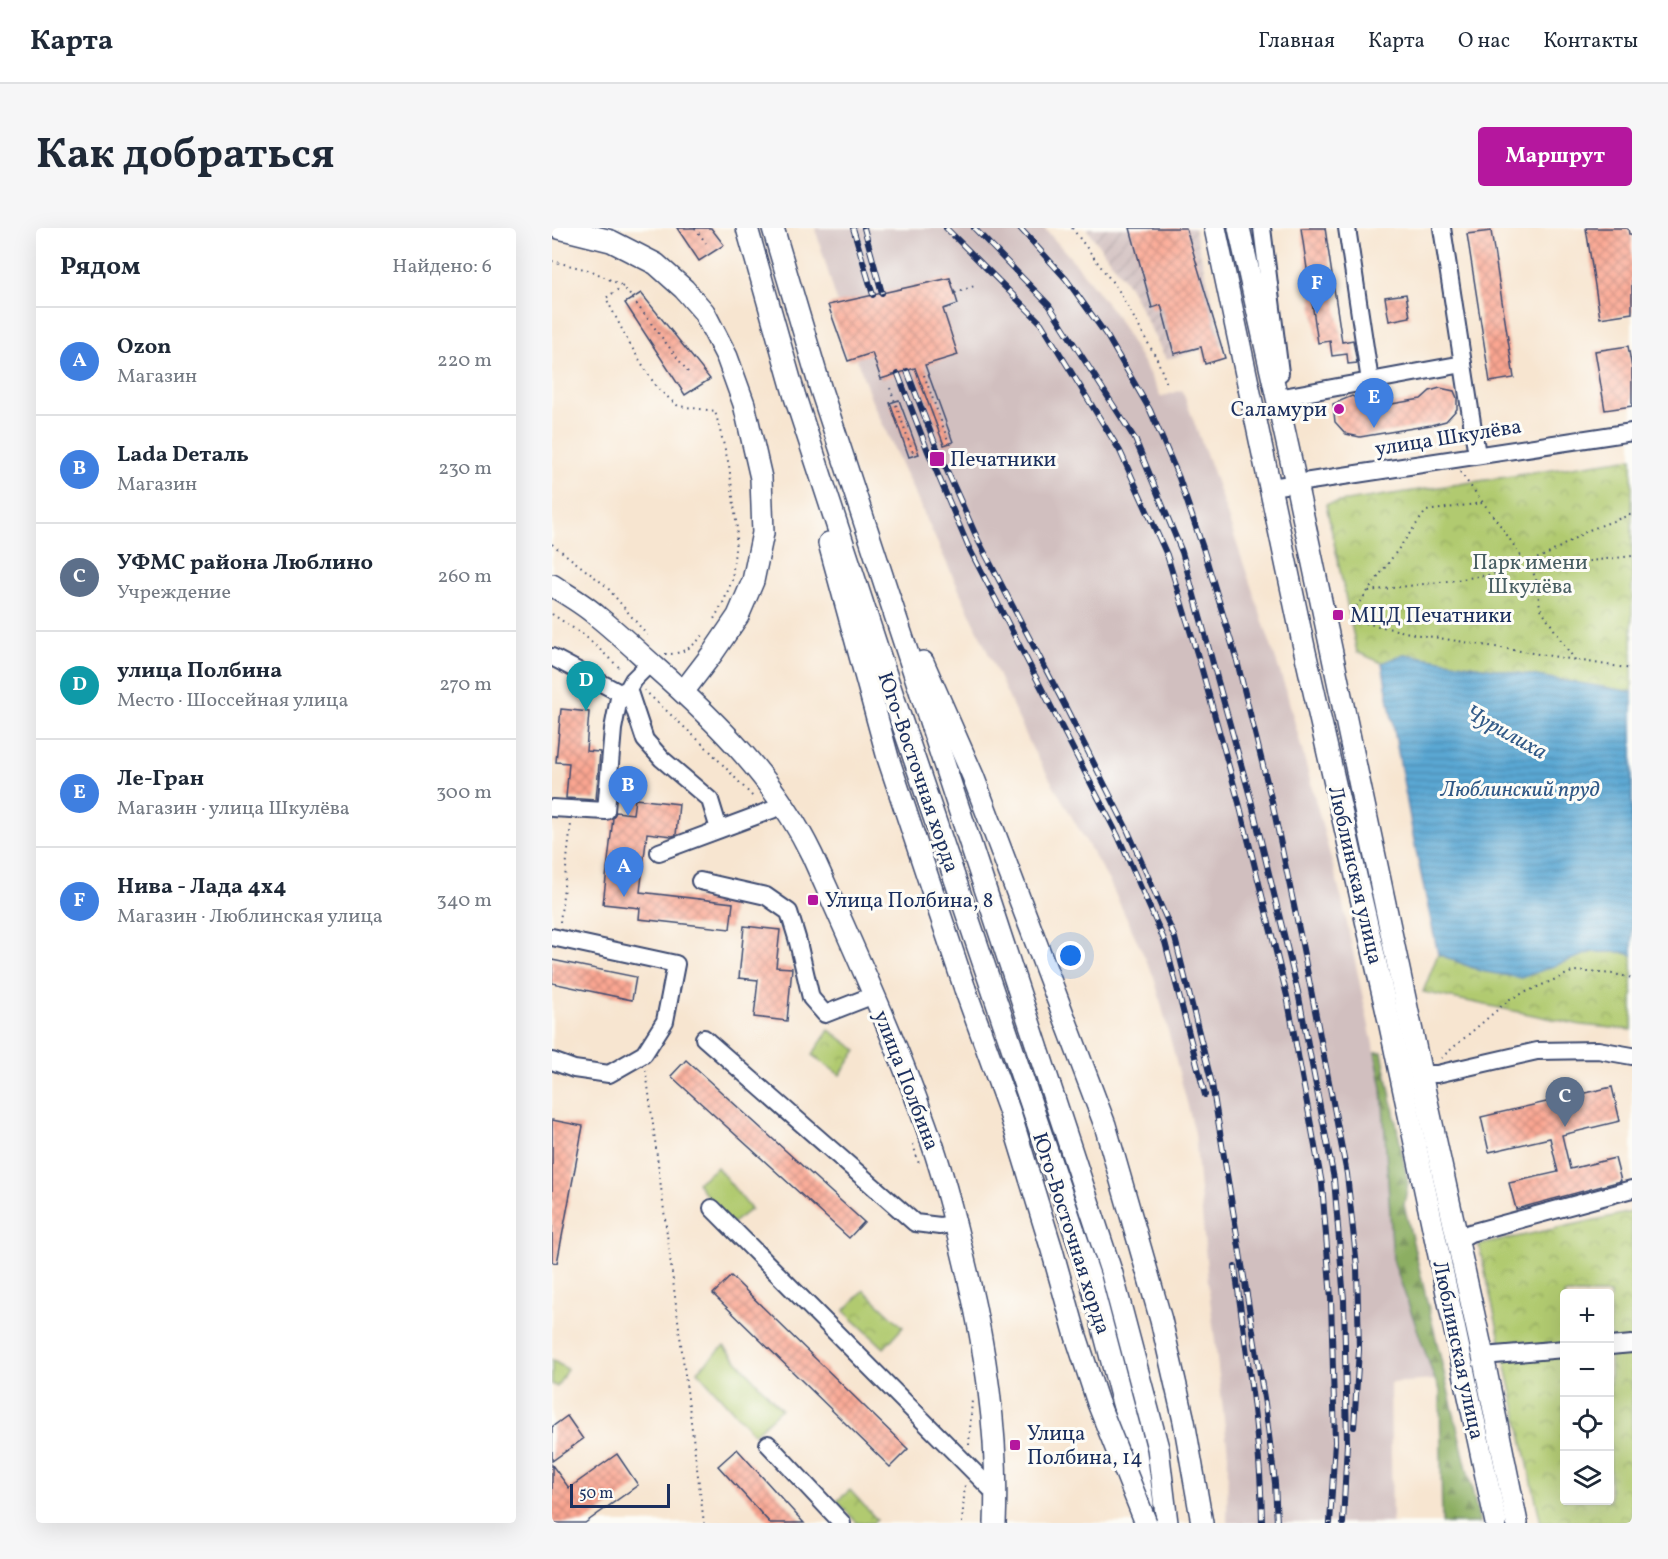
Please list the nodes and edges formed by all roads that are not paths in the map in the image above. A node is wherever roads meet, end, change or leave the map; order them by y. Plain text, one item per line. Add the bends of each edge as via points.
1 (559, 228) edge
2 (747, 228) edge
3 (773, 228) edge
4 (1215, 228) edge
5 (1239, 228) edge
6 (1262, 228) edge
7 (1347, 228) edge
8 (1442, 228) edge
9 (1463, 364) junction
10 (1370, 381) junction
11 (795, 397) junction
12 (1283, 397) junction
13 (1632, 432) edge
14 (1287, 446) junction
15 (1477, 455) junction
16 (1296, 483) junction
17 (1271, 487) junction
18 (877, 557) junction
19 (552, 585) edge
20 (552, 657) edge
21 (656, 658) junction
22 (624, 691) junction
23 (682, 692) junction
24 (785, 805) junction
25 (552, 808) edge
26 (718, 829) junction
27 (659, 852) dead end
28 (700, 880) dead end
29 (555, 938) edge
30 (874, 995) junction
31 (704, 1038) dead end
32 (1632, 1056) edge
33 (552, 1061) edge
34 (1428, 1069) junction
35 (1632, 1190) edge
36 (712, 1208) dead end
37 (955, 1223) junction
38 (1458, 1240) junction
39 (1632, 1344) edge
40 (1614, 1346) edge
41 (1560, 1349) edge
42 (1483, 1356) junction
43 (768, 1444) dead end
44 (996, 1494) junction
45 (842, 1523) edge
46 (995, 1523) edge
47 (1145, 1523) edge
48 (1167, 1523) edge
49 (1202, 1523) edge
50 (1496, 1523) edge
51 (1517, 1523) edge

1 - 23 main road via 611,241 656,264 684,289 704,312 727,357 744,404 761,478 763,533 753,581 738,616
2 - 11 main road, Юго-Восточная хорда
3 - 18 main road, Юго-Восточная хорда via 821,390
4 - 17 main road, Люблинская улица
5 - 14 main road, Люблинская улица
6 - 12 street
7 - 10 street
8 - 9 street
9 - 10 street
9 - 15 street
10 - 12 street
11 - 47 main road, bridge via 829,543 888,758 1009,1110 1098,1403
11 - 47 main road, Юго-Восточная хорда via 1090,1278 1136,1453
12 - 14 street
13 - 15 street, улица Шкулёва
14 - 16 main road, Люблинская улица
15 - 16 street, улица Шкулёва
16 - 17 street, улица Шкулёва
16 - 34 main road, Люблинская улица
17 - 50 main road, Люблинская улица
18 - 48 main road, Юго-Восточная хорда via 1112,1274 1158,1449
18 - 49 main road via 973,776 1105,1125 1161,1320
19 - 21 main road, улица Полбина
20 - 22 street
21 - 22 street
21 - 23 main road, улица Полбина
22 - 25 street via 613,729 606,811
22 - 26 street via 645,740 710,800
23 - 24 main road, улица Полбина via 759,771
24 - 26 street
24 - 30 main road, улица Полбина via 808,845
26 - 27 street
28 - 30 street via 766,896 789,912 811,998 825,1014
29 - 33 street via 676,964 664,1021 644,1054 609,1074
30 - 37 main road, улица Полбина via 932,1142
31 - 37 street via 915,1223
32 - 34 street via 1598,1050 1537,1051 1437,1074
34 - 38 main road, Люблинская улица
35 - 38 street via 1470,1233
36 - 44 street
37 - 44 main road, улица Полбина via 989,1382
38 - 42 main road, Люблинская улица
39 - 40 street
41 - 42 street
42 - 51 main road, Люблинская улица
43 - 45 street
44 - 46 main road, улица Полбина

